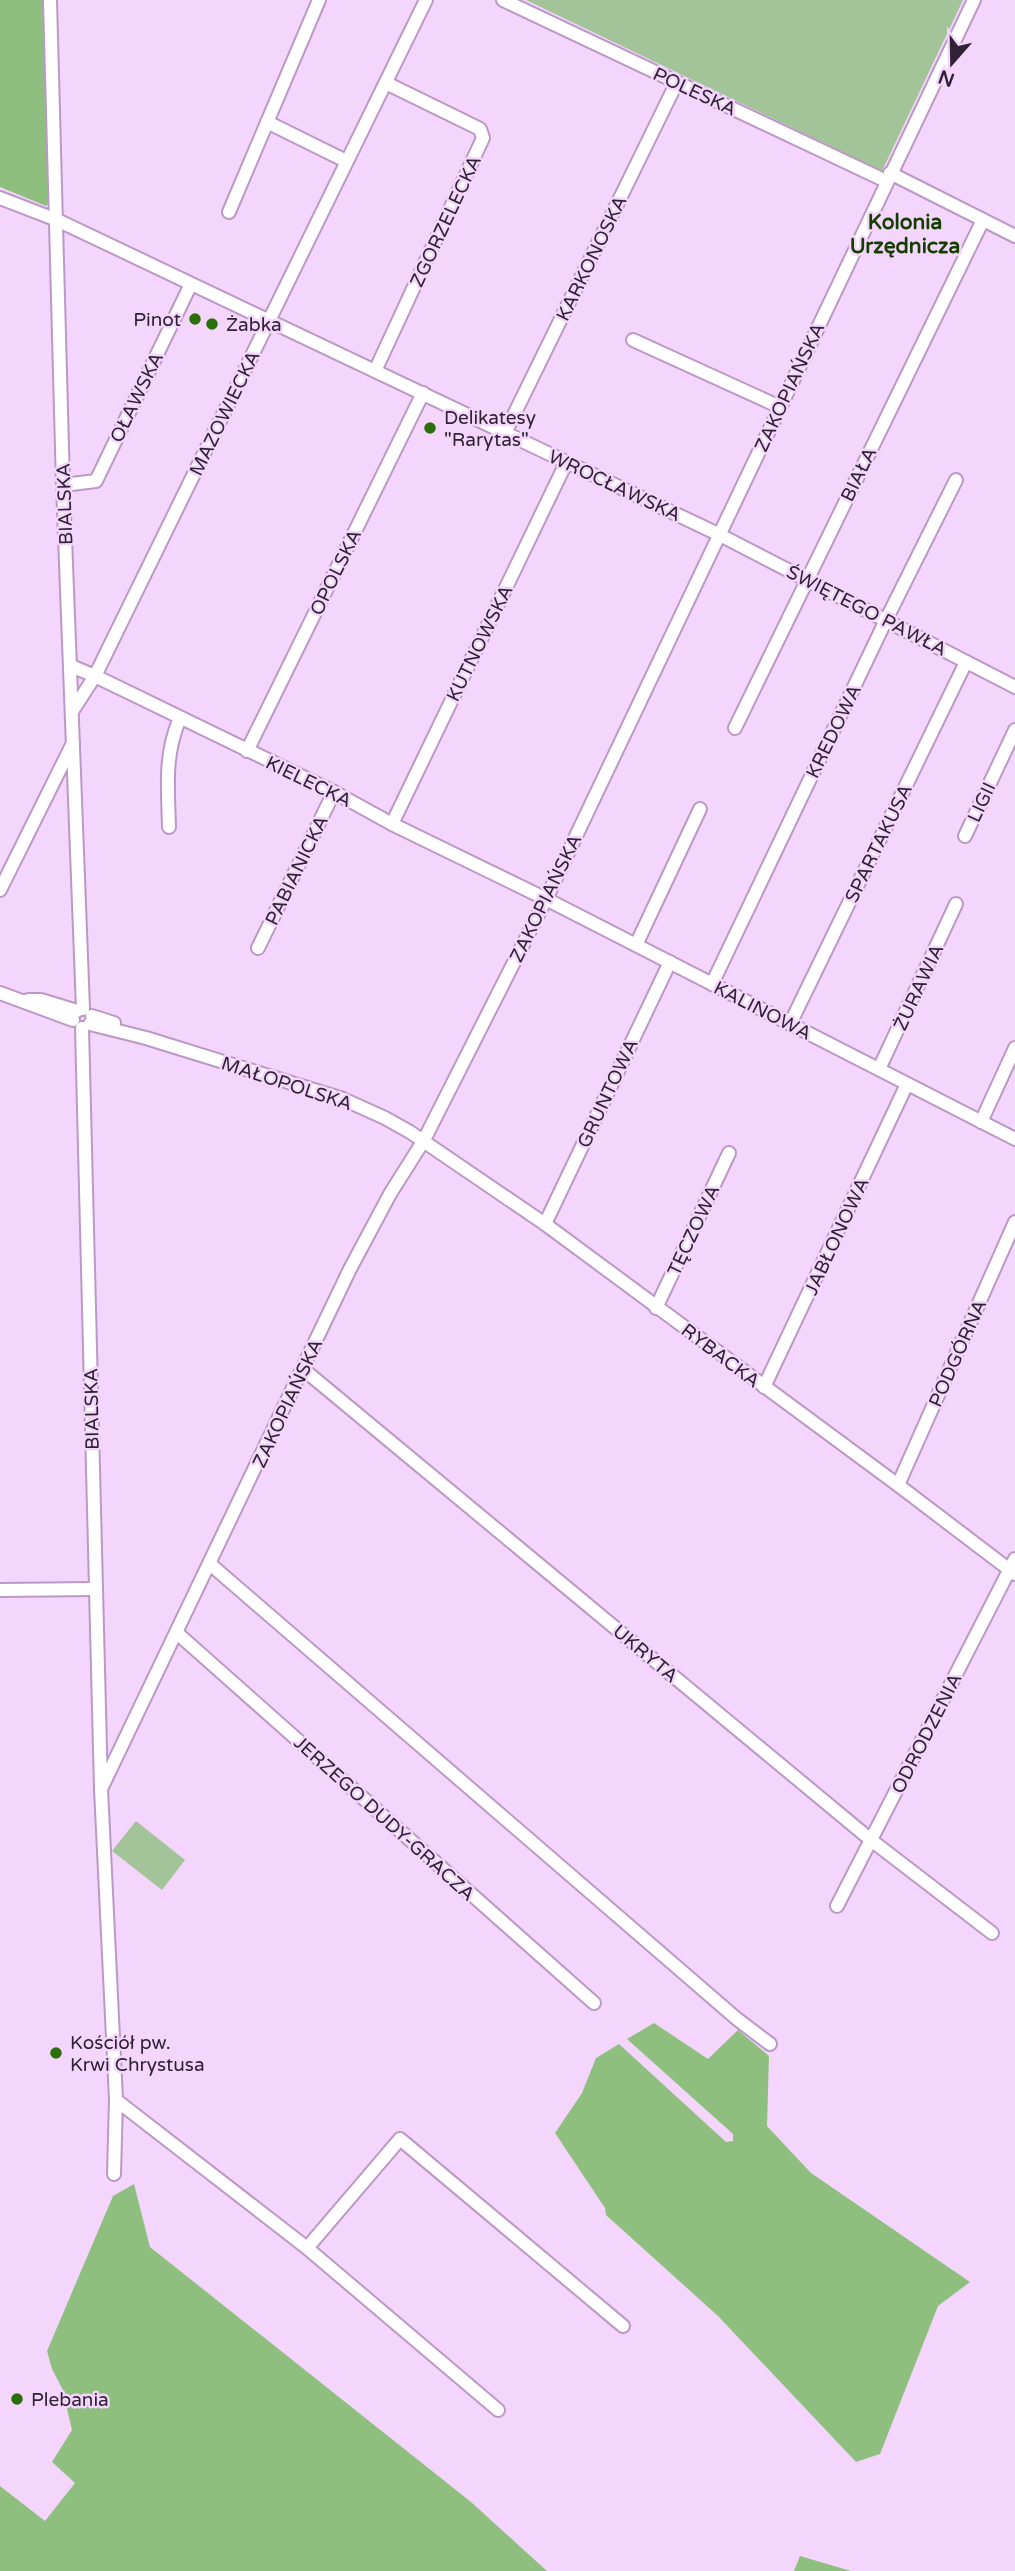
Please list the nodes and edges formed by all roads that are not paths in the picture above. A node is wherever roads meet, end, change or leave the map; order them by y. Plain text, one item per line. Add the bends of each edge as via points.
1 (50, 0) edge
2 (319, 0) edge
3 (426, 0) edge
4 (503, 0) edge
5 (974, 0) edge
6 (677, 82) junction
7 (386, 83) junction
8 (267, 122) junction
9 (346, 161) junction
10 (888, 177) junction
11 (0, 198) edge
12 (229, 212) dead end
13 (57, 220) junction
14 (983, 220) junction
15 (1015, 236) edge
16 (191, 284) junction
17 (269, 321) junction
18 (633, 340) dead end
19 (375, 371) junction
20 (423, 393) junction
21 (780, 407) junction
22 (505, 433) junction
23 (566, 463) junction
24 (956, 480) dead end
25 (63, 485) junction
26 (718, 534) junction
27 (806, 580) junction
28 (886, 620) junction
29 (966, 662) junction
30 (71, 666) junction
31 (95, 676) junction
32 (1015, 687) edge
33 (73, 710) junction
34 (180, 718) junction
35 (735, 728) dead end
36 (1015, 730) edge
37 (74, 740) junction
38 (247, 751) junction
39 (334, 792) junction
40 (700, 809) dead end
41 (392, 824) junction
42 (169, 827) dead end
43 (965, 836) dead end
44 (0, 890) edge
45 (546, 899) junction
46 (956, 904) dead end
47 (636, 945) junction
48 (258, 948) dead end
49 (670, 962) junction
50 (712, 984) junction
51 (0, 993) edge
52 (83, 1018) junction
53 (790, 1024) junction
54 (1015, 1048) edge
55 (879, 1069) junction
56 (907, 1084) junction
57 (981, 1122) junction
58 (1015, 1139) edge
59 (424, 1140) junction
60 (729, 1153) dead end
61 (1015, 1222) edge
62 (545, 1224) junction
63 (656, 1308) junction
64 (303, 1369) junction
65 (764, 1387) junction
66 (898, 1485) junction
67 (210, 1564) junction
68 (1013, 1568) edge
69 (95, 1589) junction
70 (0, 1590) edge
71 (177, 1633) junction
72 (101, 1789) junction
73 (871, 1840) junction
74 (837, 1906) dead end
75 (992, 1933) dead end
76 (594, 2003) dead end
77 (770, 2044) dead end
78 (116, 2100) junction
79 (114, 2174) dead end
80 (307, 2248) junction
81 (623, 2326) dead end
82 (498, 2410) dead end

1 - 13 street, BIALSKA
2 - 8 street
3 - 7 street, MAZOWIECKA
4 - 6 street, POLESKA
5 - 10 street, ZAKOPIAŃSKA
6 - 10 street, POLESKA
6 - 22 street, KARKONOSKA
7 - 9 street, MAZOWIECKA
7 - 19 street, ZGORZELECKA via 480,129 483,138
8 - 9 street
8 - 12 street
9 - 17 street, MAZOWIECKA
10 - 14 street, POLESKA
10 - 21 street, ZAKOPIAŃSKA
11 - 13 street, WROCŁAWSKA
13 - 16 street, WROCŁAWSKA
13 - 25 street, BIALSKA
14 - 15 street, POLESKA
14 - 27 street, BIAŁA
16 - 17 street, WROCŁAWSKA
16 - 25 street, OŁAWSKA via 96,481
17 - 19 street, WROCŁAWSKA
17 - 31 street, MAZOWIECKA
18 - 21 street
19 - 20 street, WROCŁAWSKA
20 - 22 street, WROCŁAWSKA
20 - 38 street, OPOLSKA
21 - 26 street, ZAKOPIAŃSKA
22 - 23 street, WROCŁAWSKA
23 - 26 street, WROCŁAWSKA
23 - 41 street, KUTNOWSKA
24 - 28 street, KREDOWA
25 - 30 street, BIALSKA
26 - 27 street, ŚWIĘTEGO PAWŁA
26 - 45 street, ZAKOPIAŃSKA
27 - 28 street, ŚWIĘTEGO PAWŁA
27 - 35 street, BIAŁA
28 - 29 street, ŚWIĘTEGO PAWŁA
28 - 50 street, KREDOWA
29 - 32 street, ŚWIĘTEGO PAWŁA
29 - 53 street, SPARTAKUSA
30 - 31 street, KIELECKA
30 - 33 street, BIALSKA
31 - 33 street, MAZOWIECKA
31 - 34 street, KIELECKA
33 - 37 street, BIALSKA
34 - 38 street, KIELECKA
34 - 42 street via 168,757
36 - 43 street, LIGII
37 - 44 street
37 - 52 street, BIALSKA
38 - 39 street, KIELECKA
39 - 41 street, KIELECKA
39 - 48 street, PABIANICKA
40 - 47 street
41 - 45 street, KIELECKA
45 - 47 street, KALINOWA
45 - 59 street, ZAKOPIAŃSKA
46 - 55 street, ŻURAWIA
47 - 49 street, KALINOWA
49 - 50 street, KALINOWA
49 - 62 street, GRUNTOWA
50 - 53 street, KALINOWA
51 - 52 street, MAŁOPOLSKA via 49,1013
52 - 59 street, MAŁOPOLSKA via 343,1099
52 - 69 street, BIALSKA
53 - 55 street, KALINOWA
54 - 57 street
55 - 56 street, KALINOWA
56 - 57 street, KALINOWA
56 - 65 street, JABŁONOWA
57 - 58 street, KALINOWA
59 - 62 street, RYBACKA
59 - 64 street, ZAKOPIAŃSKA via 350,1269
60 - 63 street, TĘCZOWA
61 - 66 street, PODGÓRNA
62 - 63 street, RYBACKA
63 - 65 street, RYBACKA
64 - 67 street, ZAKOPIAŃSKA
64 - 73 street, UKRYTA
65 - 66 street, RYBACKA
66 - 68 street, RYBACKA
67 - 71 street, ZAKOPIAŃSKA
67 - 77 street
68 - 73 street, ODRODZENIA
69 - 70 street
69 - 72 street, BIALSKA
71 - 72 street, ZAKOPIAŃSKA
71 - 76 street, JERZEGO DUDY-GRACZA
72 - 78 street, BIALSKA
73 - 74 street, ODRODZENIA
73 - 75 street, UKRYTA
78 - 79 street, BIALSKA
78 - 80 street
80 - 81 street via 400,2139
80 - 82 street

